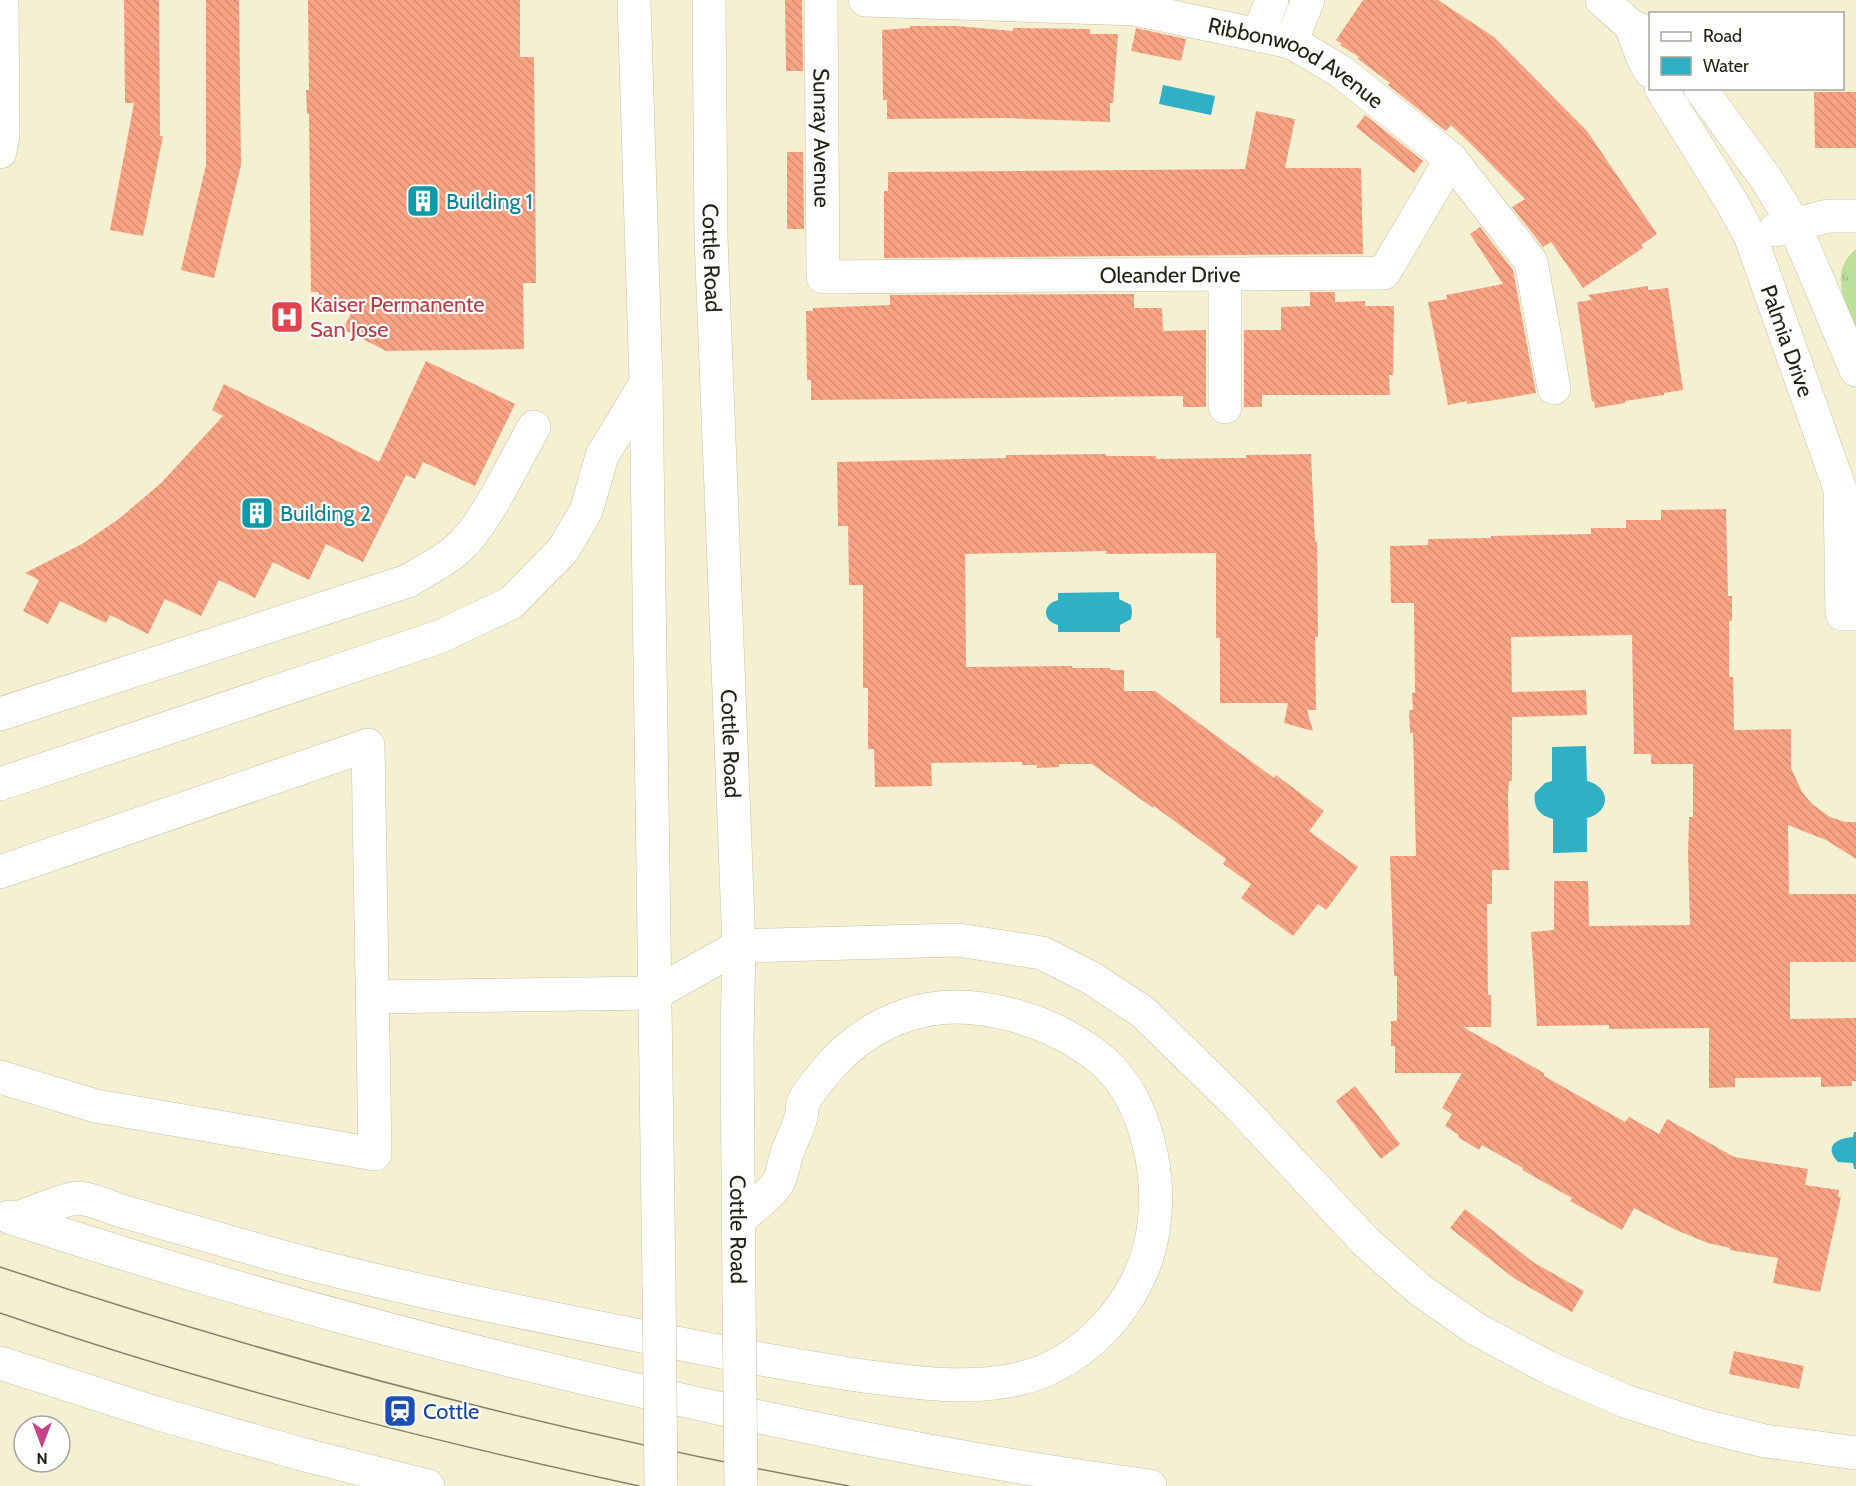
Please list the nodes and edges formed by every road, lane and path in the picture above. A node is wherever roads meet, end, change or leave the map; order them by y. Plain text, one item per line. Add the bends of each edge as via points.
1 (2, 0) edge
2 (634, 0) edge
3 (709, 0) edge
4 (821, 0) edge
5 (865, 0) edge
6 (1272, 0) edge
7 (1308, 0) edge
8 (1602, 0) edge
9 (1641, 30) edge
10 (1258, 36) junction
11 (1291, 42) junction
12 (1649, 69) edge
13 (1662, 90) edge
14 (1701, 90) edge
15 (0, 152) edge
16 (1450, 159) junction
17 (1856, 216) edge
18 (1794, 224) junction
19 (1751, 238) junction
20 (1225, 274) junction
21 (823, 277) joint
22 (1856, 370) edge
23 (646, 383) junction
24 (1554, 388) dead end
25 (1225, 407) dead end
26 (534, 427) dead end
27 (1849, 614) edge
28 (0, 714) edge
29 (0, 784) edge
30 (0, 872) edge
31 (739, 946) junction
32 (656, 993) junction
33 (373, 997) junction
34 (0, 1077) edge
35 (8, 1216) edge
36 (738, 1221) junction
37 (0, 1364) edge
38 (1856, 1453) edge
39 (428, 1486) edge
40 (661, 1486) edge
41 (741, 1486) edge
42 (1150, 1486) edge

1 - 15 main road
2 - 23 main road
3 - 31 main road, Cottle Road via 711,237
4 - 21 main road, Sunray Avenue
5 - 10 main road, Ribbonwood Avenue via 1135,9
6 - 10 main road
7 - 11 main road
8 - 9 main road
9 - 12 main road via 1643,58
10 - 11 main road, Ribbonwood Avenue
11 - 16 main road, Ribbonwood Avenue via 1340,71
13 - 19 main road, Palmia Drive
14 - 18 main road
16 - 20 main road, Oleander Drive via 1384,273
16 - 24 main road, Ribbonwood Avenue via 1531,262
17 - 18 main road via 1828,216
18 - 19 main road
18 - 22 main road
19 - 27 main road, Palmia Drive via 1840,489
20 - 21 main road, Oleander Drive
20 - 25 main road
23 - 29 main road via 602,456 586,511 563,550 511,603 439,637
23 - 32 main road
26 - 28 main road via 483,518 465,542 408,581
30 - 33 main road via 368,745
31 - 32 main road
31 - 36 main road, Cottle Road
31 - 38 main road via 958,940 1042,953 1143,1011 1365,1240 1420,1290 1476,1329 1547,1367 1625,1401 1766,1441
32 - 33 main road
32 - 40 main road, bridge
33 - 34 main road via 375,1154 96,1106
35 - 36 main road via 76,1198 261,1251 525,1313 787,1365 956,1386 1018,1379 1045,1371 1090,1342 1135,1287 1151,1249 1156,1181 1150,1144 1134,1103 1110,1067 1085,1047 1054,1029 1012,1014 972,1008 935,1009 909,1013 875,1029 850,1046 824,1073 803,1103 777,1184
35 - 42 main road via 309,1309 598,1382 929,1451
36 - 41 main road, Cottle Road, bridge
37 - 39 main road via 156,1413

